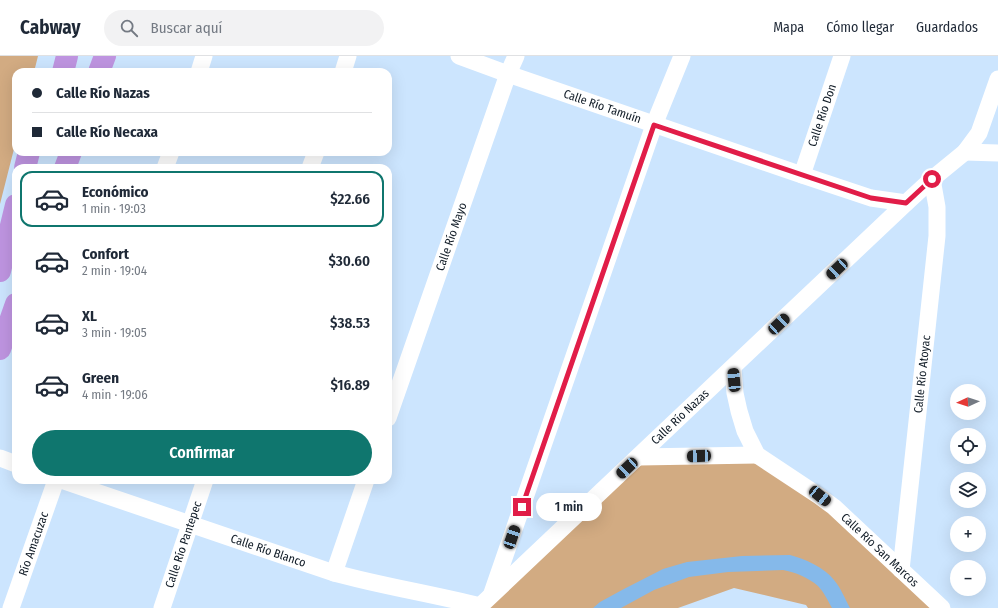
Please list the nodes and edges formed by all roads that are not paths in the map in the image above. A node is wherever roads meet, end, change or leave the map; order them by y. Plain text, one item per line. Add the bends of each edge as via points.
1 (52, 56) edge
2 (67, 56) edge
3 (90, 56) edge
4 (105, 56) edge
5 (204, 56) edge
6 (348, 56) edge
7 (459, 56) edge
8 (516, 56) edge
9 (682, 56) edge
10 (842, 56) edge
11 (49, 68) edge
12 (64, 68) edge
13 (86, 68) edge
14 (100, 68) edge
15 (200, 68) edge
16 (344, 68) edge
17 (508, 74) junction
18 (998, 79) edge
19 (654, 125) junction
20 (965, 152) junction
21 (998, 153) edge
22 (802, 175) junction
23 (932, 179) junction
24 (906, 203) junction
25 (12, 222) edge
26 (0, 271) edge
27 (12, 315) edge
28 (0, 349) edge
29 (733, 368) junction
30 (392, 407) edge
31 (757, 454) junction
32 (639, 457) junction
33 (0, 458) edge
34 (12, 462) edge
35 (55, 484) edge
36 (72, 484) edge
37 (204, 484) edge
38 (365, 484) edge
39 (190, 525) junction
40 (902, 570) junction
41 (334, 573) junction
42 (483, 603) edge
43 (11, 608) edge
44 (162, 608) edge
45 (942, 608) edge

1 - 11 highway
2 - 12 highway
3 - 13 highway
4 - 14 highway
5 - 15 street
6 - 16 street
7 - 17 street, Calle Río Tamuín
8 - 17 street, Calle Río Mayo
9 - 19 street
10 - 22 street, Calle Río Don
17 - 19 street, Calle Río Tamuín
17 - 30 street, Calle Río Mayo
18 - 20 street, Calle Río Nazas via 979,133
19 - 22 street, Calle Río Tamuín
19 - 42 street
20 - 21 street
20 - 23 street, Calle Río Nazas
22 - 24 street, Calle Río Tamuín via 871,198
23 - 24 street, Calle Río Nazas
23 - 40 street, Calle Río Atoyac via 937,207 937,236
24 - 29 street, Calle Río Nazas
25 - 26 highway
27 - 28 highway
29 - 31 street via 739,411
29 - 32 street, Calle Río Nazas
31 - 32 street
31 - 40 street, Calle Río San Marcos via 834,507
32 - 42 street, Calle Río Nazas
33 - 34 street
35 - 43 street, Río Amacuzac
36 - 39 street, Calle Río Blanco
37 - 39 street, Calle Río Pantepec
38 - 41 street
39 - 41 street, Calle Río Blanco
39 - 44 street, Calle Río Pantepec
40 - 45 street, Calle Río San Marcos
41 - 42 street, Calle Río Blanco via 376,584

